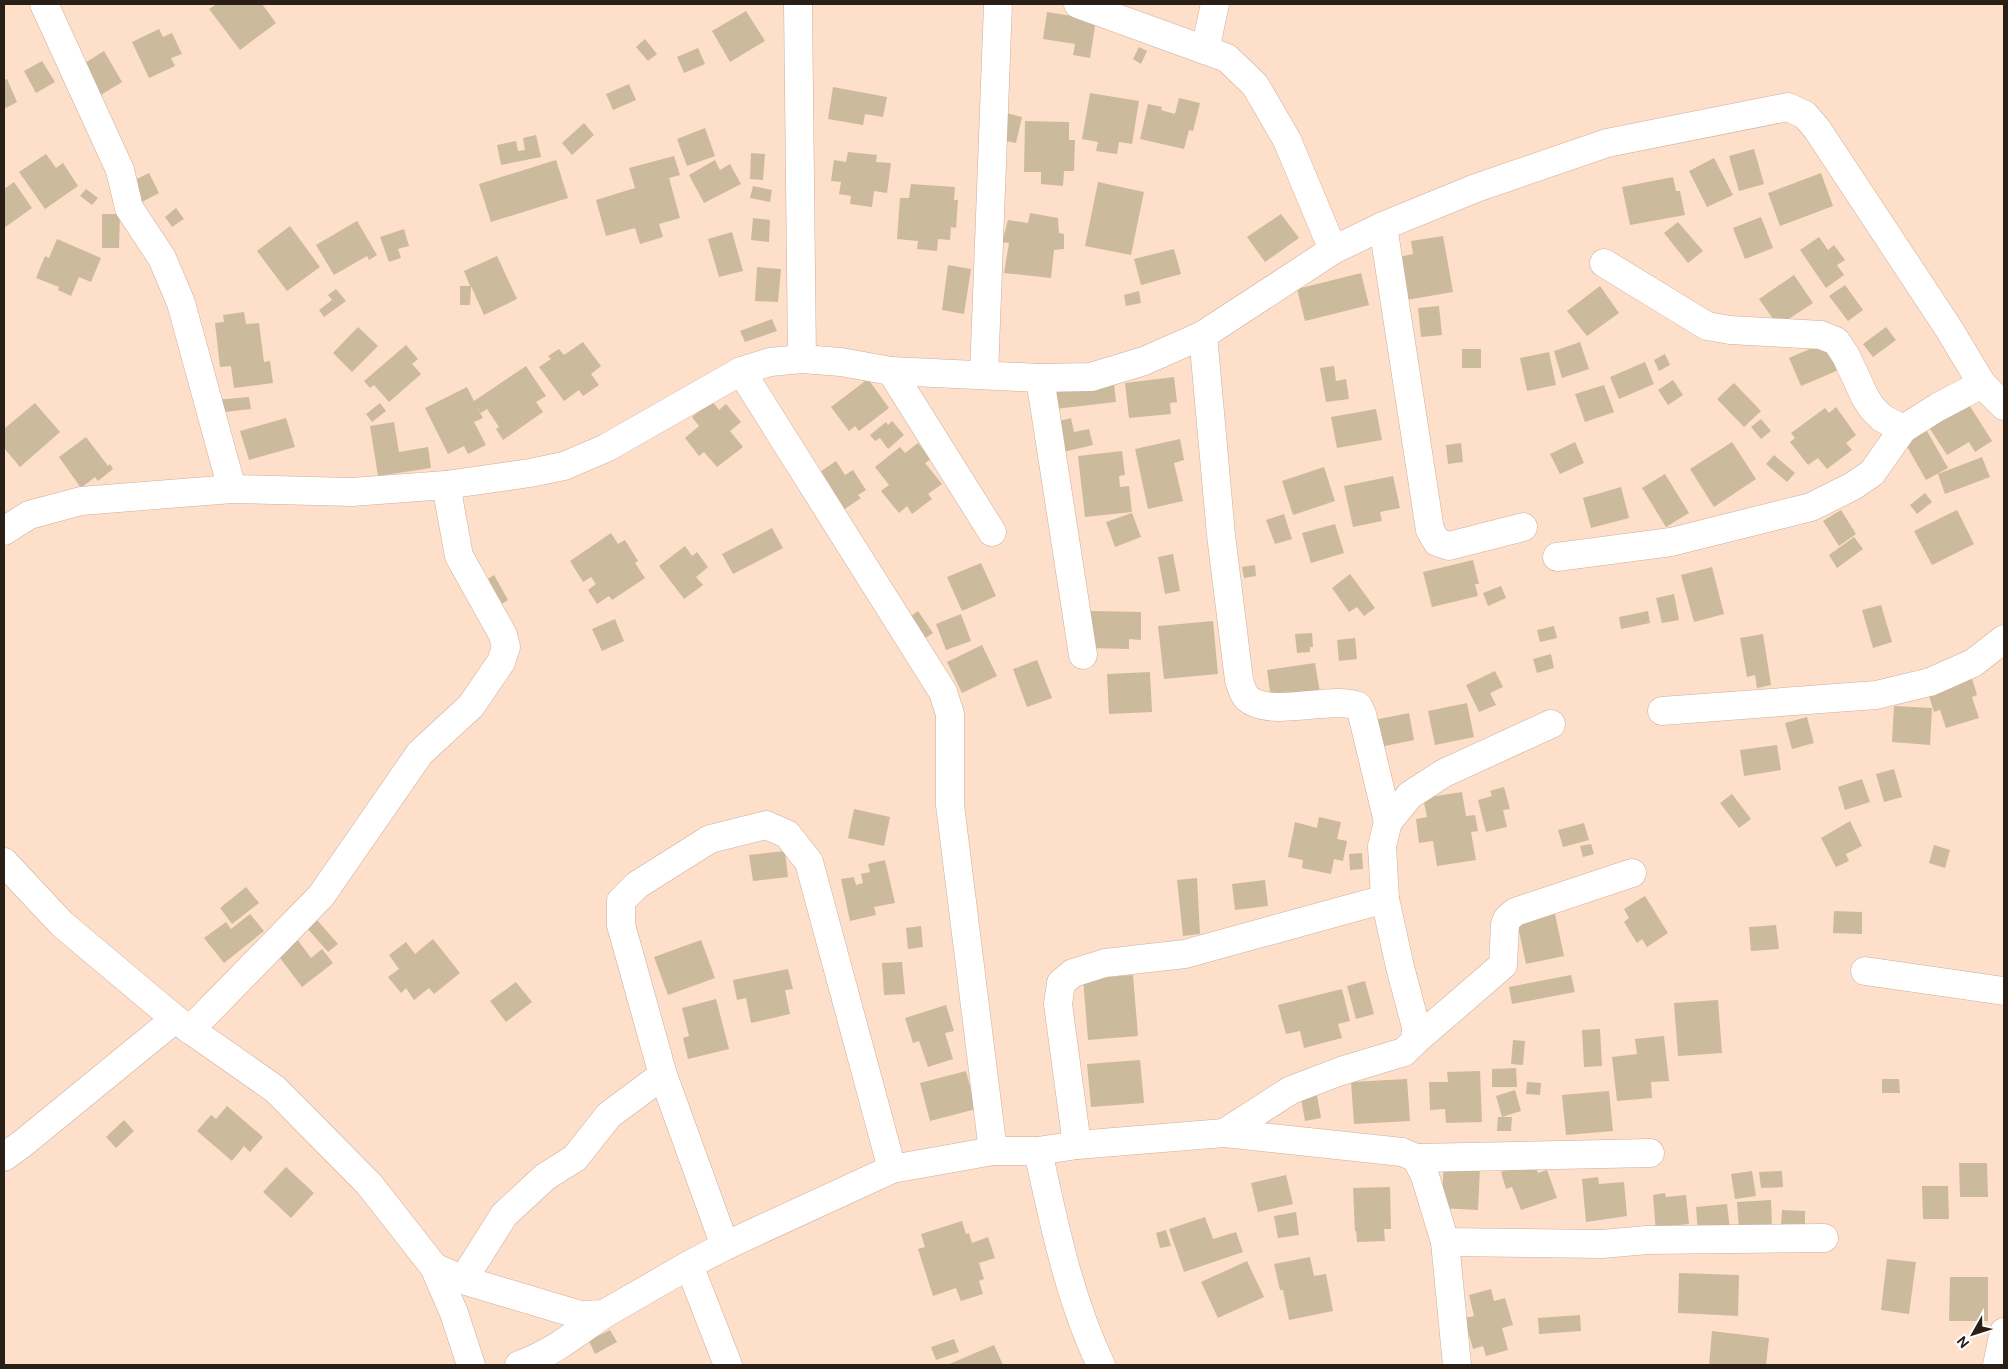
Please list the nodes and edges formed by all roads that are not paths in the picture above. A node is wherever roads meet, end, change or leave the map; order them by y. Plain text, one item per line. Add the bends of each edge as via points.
1 (44, 4) edge
2 (798, 4) edge
3 (998, 4) edge
4 (1078, 4) edge
5 (1215, 4) edge
6 (1205, 50) junction
7 (1383, 226) junction
8 (1333, 250) junction
9 (1604, 263) dead end
10 (1203, 335) junction
11 (802, 359) junction
12 (741, 370) junction
13 (891, 371) junction
14 (984, 375) junction
15 (1040, 378) junction
16 (1982, 384) junction
17 (2004, 406) edge
18 (1903, 429) junction
19 (446, 485) junction
20 (232, 490) junction
21 (1523, 527) dead end
22 (4, 531) edge
23 (992, 532) dead end
24 (1557, 557) dead end
25 (2004, 639) edge
26 (1083, 654) dead end
27 (1662, 711) dead end
28 (1550, 724) dead end
29 (1388, 822) junction
30 (4, 862) edge
31 (1632, 873) dead end
32 (1385, 899) junction
33 (1866, 971) dead end
34 (2004, 992) edge
35 (182, 1024) junction
36 (1415, 1041) junction
37 (663, 1075) junction
38 (1224, 1133) junction
39 (1076, 1145) junction
40 (993, 1151) junction
41 (1038, 1151) junction
42 (1650, 1153) dead end
43 (4, 1157) edge
44 (1416, 1158) junction
45 (892, 1169) junction
46 (1824, 1238) dead end
47 (1445, 1242) junction
48 (725, 1246) junction
49 (689, 1264) junction
50 (434, 1267) junction
51 (463, 1280) junction
52 (604, 1314) junction
53 (2004, 1332) edge
54 (565, 1353) edge
55 (471, 1365) edge
56 (519, 1365) edge
57 (728, 1365) edge
58 (1101, 1365) edge
59 (1458, 1365) edge
60 (1997, 1365) edge

1 - 20 street via 120,170 129,208 162,258 181,303
2 - 11 street
3 - 14 street
4 - 6 street
5 - 6 street
6 - 8 street via 1227,58 1254,85 1287,140
7 - 8 street
7 - 16 street via 1476,188 1607,143 1788,107 1804,115 1817,129 1950,329
7 - 21 street via 1430,530 1437,542 1449,546
8 - 10 street
9 - 18 street via 1707,326 1821,335 1836,341 1872,408 1882,418
10 - 15 street via 1144,361 1091,377
10 - 29 street via 1221,535 1239,680 1245,696 1257,705 1305,706 1350,702 1358,706
11 - 12 street via 770,362
11 - 13 street
12 - 19 street via 606,448 564,466
12 - 40 street via 943,692 950,714 950,805
13 - 14 street
13 - 23 street
14 - 15 street
15 - 26 street
16 - 17 street
16 - 18 street
18 - 24 street via 1872,473 1811,507 1671,542
19 - 20 street via 352,492
19 - 35 street via 459,556 503,635 506,647 501,662 471,706 420,753 320,896
20 - 22 street via 81,501 29,515
25 - 27 street via 1972,663 1930,682 1876,695
28 - 29 street via 1444,773 1410,795
29 - 32 street via 1382,846
30 - 35 street via 62,924
31 - 36 street via 1515,912 1505,925 1503,965
32 - 36 street via 1416,1027
32 - 39 street via 1185,954 1105,963 1073,973 1061,983 1058,1004
33 - 34 street
35 - 43 street
35 - 50 street via 275,1089 369,1184
36 - 38 street via 1404,1052 1291,1090
37 - 45 street via 621,925 620,902 637,885 710,839 766,825 788,834 808,862
37 - 48 street
37 - 51 street via 608,1115 575,1158 546,1177 504,1215
38 - 39 street
38 - 44 street via 1402,1152
39 - 41 street
40 - 41 street
40 - 45 street
41 - 58 street via 1061,1254 1089,1340
42 - 44 street
44 - 47 street via 1426,1176
45 - 48 street
46 - 47 street via 1647,1240 1602,1244
47 - 59 street
48 - 49 street
49 - 52 street
49 - 57 street
50 - 51 street
50 - 55 street
51 - 52 street via 580,1315
52 - 54 street
53 - 60 street
54 - 56 street

